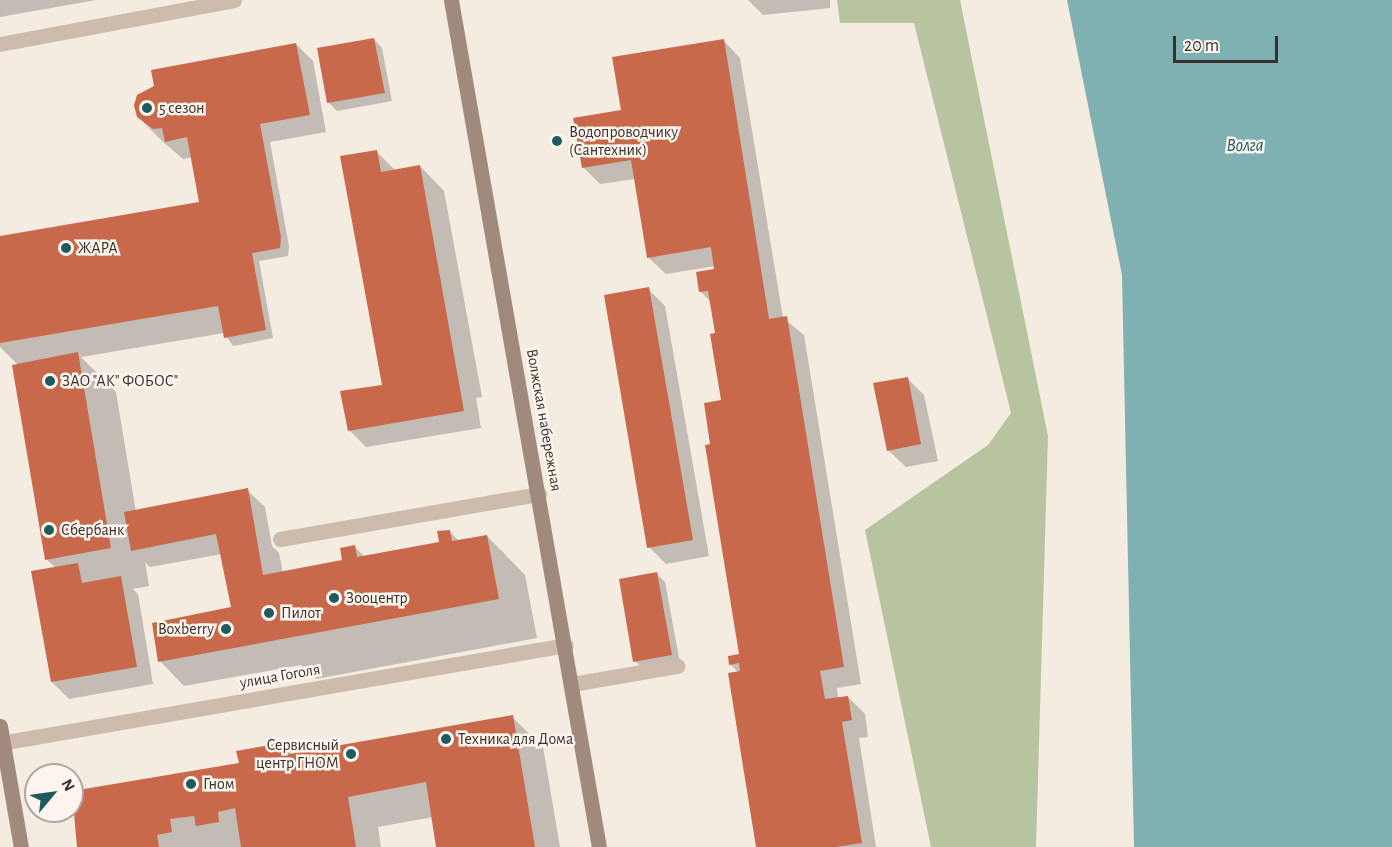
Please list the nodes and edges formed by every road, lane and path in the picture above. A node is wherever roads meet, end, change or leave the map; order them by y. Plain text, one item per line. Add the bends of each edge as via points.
1 (234, 0) edge
2 (451, 0) edge
3 (0, 44) edge
4 (539, 494) junction
5 (280, 539) dead end
6 (566, 645) junction
7 (677, 666) dead end
8 (572, 684) junction
9 (0, 726) edge
10 (1, 743) edge
11 (21, 847) edge
12 (599, 847) edge

1 - 3 street
2 - 4 street, Волжская набережная
4 - 5 street
4 - 6 street, Волжская набережная
6 - 8 street, Волжская набережная
6 - 10 street, улица Гоголя
7 - 8 street
8 - 12 street, Волжская набережная
9 - 10 street
10 - 11 street

